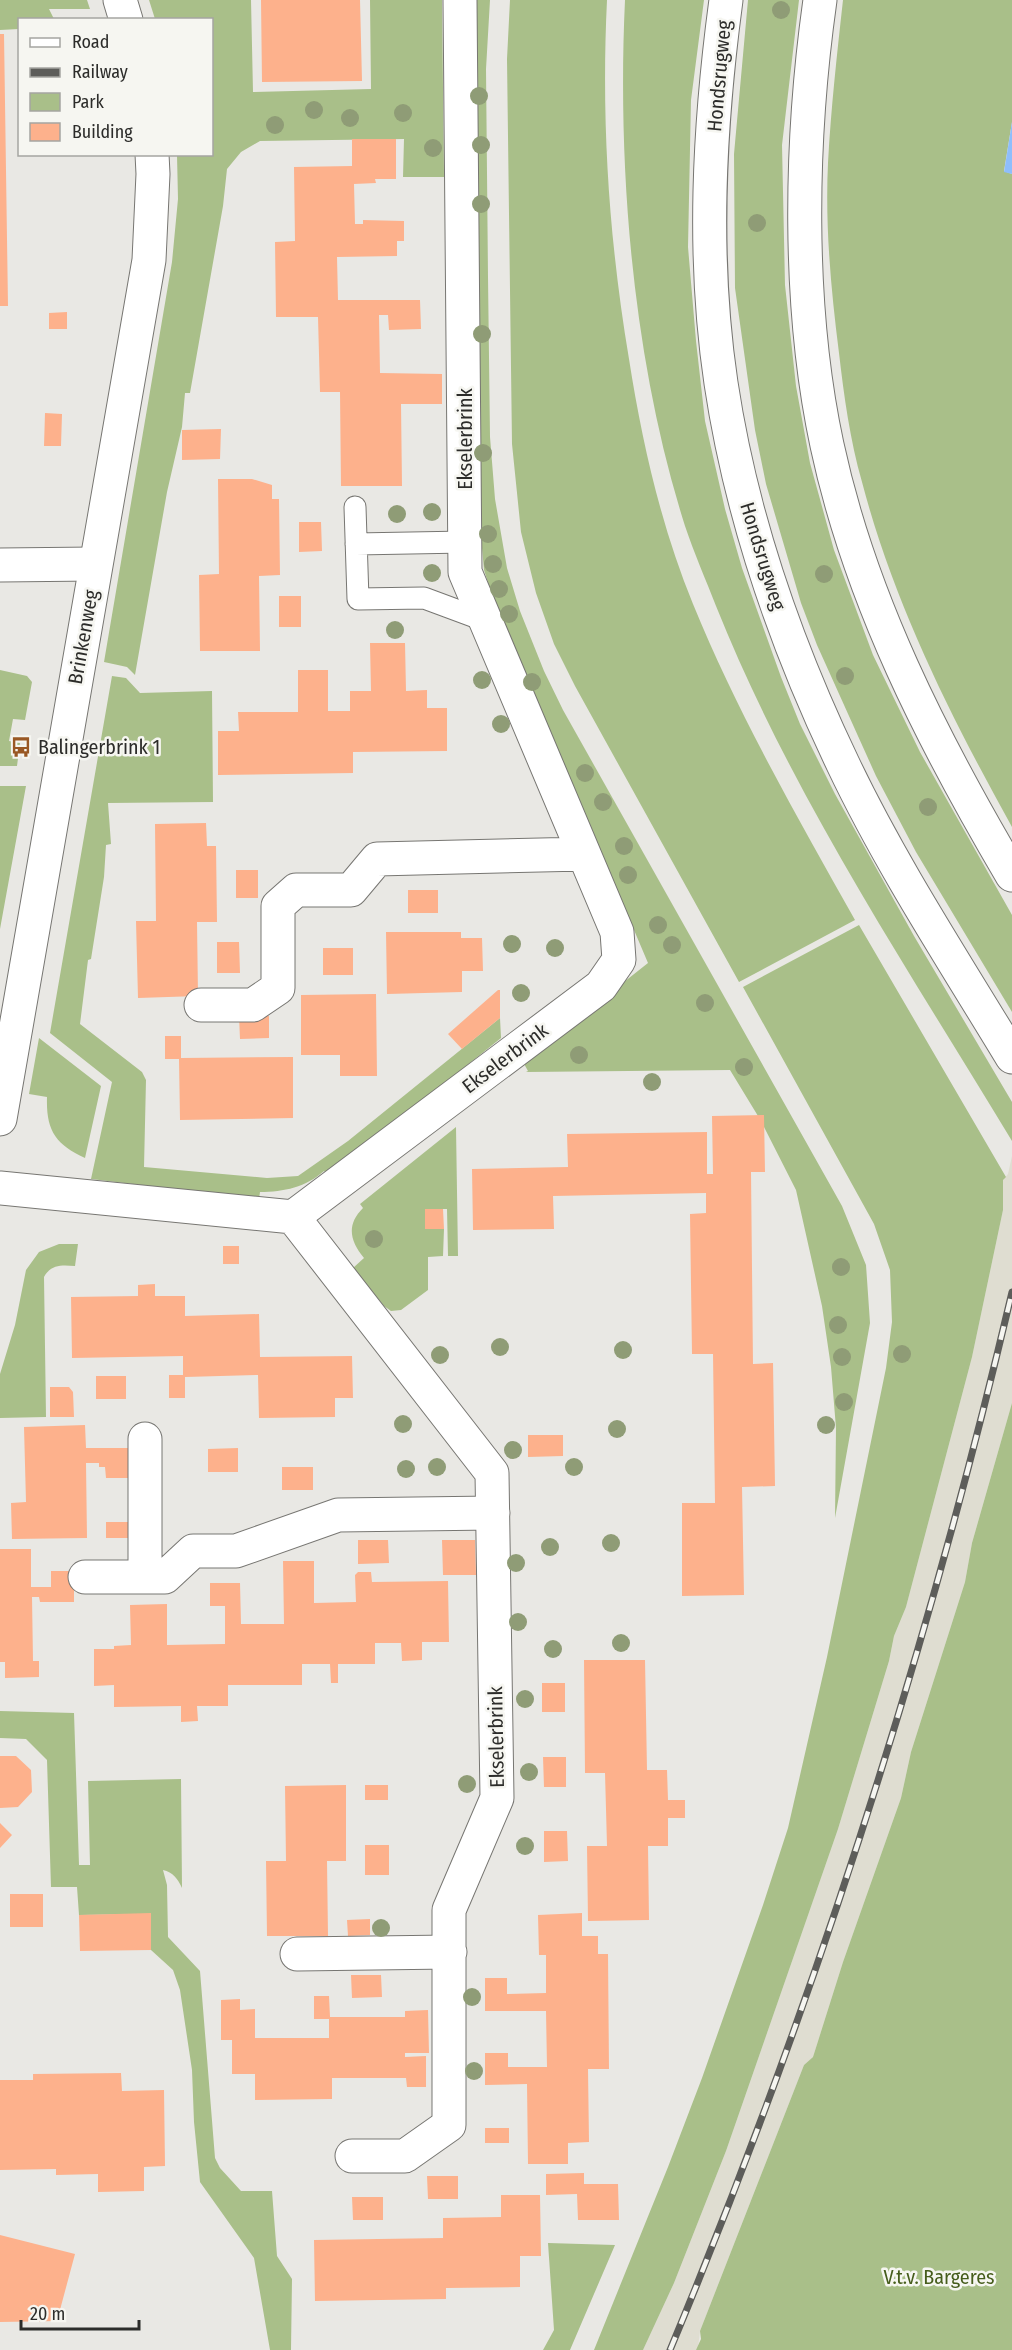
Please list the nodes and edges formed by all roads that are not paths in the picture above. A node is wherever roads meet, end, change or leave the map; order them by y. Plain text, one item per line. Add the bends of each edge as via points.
1 (120, 0) edge
2 (460, 0) edge
3 (726, 0) edge
4 (820, 0) edge
5 (125, 18) edge
6 (152, 156) edge
7 (355, 507) dead end
8 (465, 542) junction
9 (356, 544) junction
10 (95, 564) junction
11 (0, 565) edge
12 (486, 621) junction
13 (584, 854) junction
14 (1012, 875) edge
15 (201, 1005) dead end
16 (1012, 1057) edge
17 (0, 1119) edge
18 (0, 1188) edge
19 (293, 1217) junction
20 (145, 1439) dead end
21 (493, 1513) junction
22 (85, 1577) dead end
23 (145, 1577) junction
24 (450, 1952) junction
25 (297, 1954) dead end
26 (352, 2156) dead end

1 - 5 street
2 - 8 street, Ekselerbrink
3 - 16 street, Hondsrugweg via 715,92 710,223 712,293 721,383 749,520 807,684 844,766 896,863
4 - 14 street via 811,78 806,249 813,358 827,445 863,568 896,656
6 - 10 street, Brinkenweg via 149,260
7 - 9 lane
8 - 9 lane
8 - 12 street, Ekselerbrink via 465,572
9 - 12 lane via 358,599 424,598
10 - 11 street
10 - 17 street, Brinkenweg
12 - 13 street, Ekselerbrink
13 - 15 street via 377,859 351,890 296,890 278,906 278,988 254,1005
13 - 19 street, Ekselerbrink via 617,932 619,960 601,986
18 - 19 street
19 - 21 street, Ekselerbrink via 492,1473
20 - 23 street
21 - 23 street via 338,1515 236,1551 192,1551 165,1577
21 - 24 street, Ekselerbrink via 497,1798 449,1910
22 - 23 street
24 - 25 street
24 - 26 street, Ekselerbrink via 449,2125 405,2156

